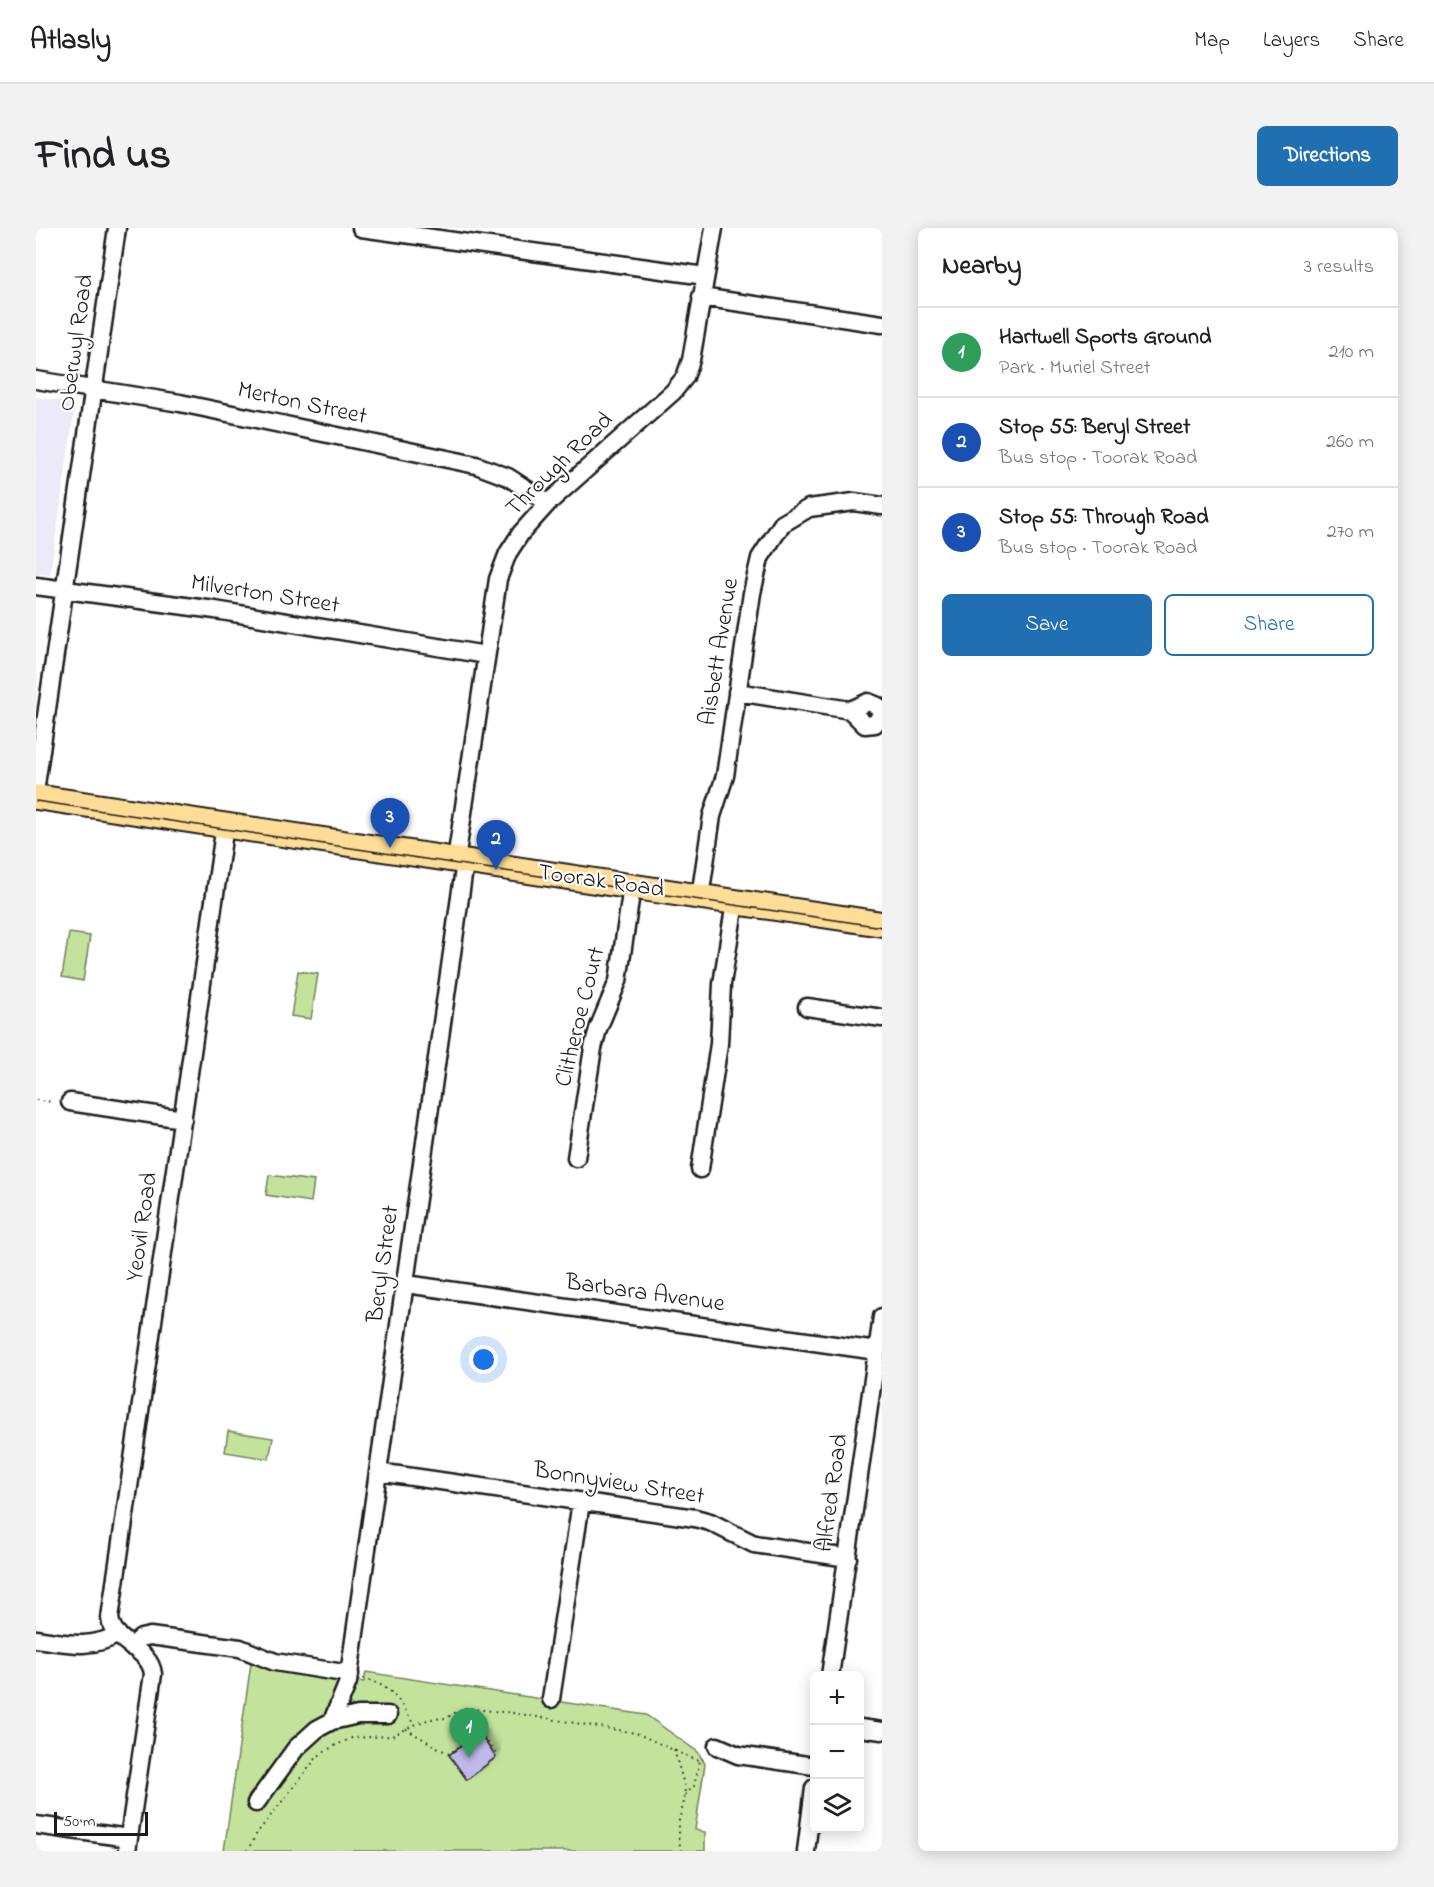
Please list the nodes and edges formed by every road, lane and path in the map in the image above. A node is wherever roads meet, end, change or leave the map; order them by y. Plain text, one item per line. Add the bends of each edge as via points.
1 (117, 228) edge
2 (361, 228) edge
3 (714, 228) edge
4 (705, 276) junction
5 (701, 297) junction
6 (882, 324) edge
7 (36, 380) edge
8 (94, 389) junction
9 (548, 503) junction
10 (882, 506) edge
11 (36, 586) edge
12 (64, 591) junction
13 (486, 655) junction
14 (737, 693) junction
15 (850, 710) dead end
16 (36, 785) edge
17 (36, 797) edge
18 (225, 825) junction
19 (460, 861) junction
20 (632, 887) junction
21 (700, 897) junction
22 (735, 902) junction
23 (882, 924) edge
24 (807, 1006) dead end
25 (882, 1017) edge
26 (36, 1100) edge
27 (53, 1102) dead end
28 (70, 1102) dead end
29 (183, 1119) junction
30 (576, 1158) dead end
31 (700, 1169) dead end
32 (406, 1284) junction
33 (882, 1317) edge
34 (877, 1352) junction
35 (378, 1472) junction
36 (580, 1502) junction
37 (848, 1558) junction
38 (118, 1634) junction
39 (36, 1639) edge
40 (131, 1647) junction
41 (831, 1671) edge
42 (356, 1676) junction
43 (551, 1699) dead end
44 (387, 1715) dead end
45 (332, 1721) junction
46 (414, 1725) junction
47 (406, 1729) junction
48 (864, 1729) edge
49 (882, 1731) edge
50 (717, 1746) dead end
51 (674, 1750) junction
52 (496, 1754) dead end
53 (810, 1765) edge
54 (685, 1795) junction
55 (256, 1803) dead end
56 (810, 1820) edge
57 (36, 1825) edge
58 (128, 1845) edge
59 (247, 1851) edge
60 (681, 1851) edge
61 (806, 1851) edge

1 - 8 street, Oberwyl Road
2 - 4 street
3 - 4 street, Through Road
4 - 5 street, Through Road
5 - 6 street
5 - 9 street, Through Road via 685,377
7 - 8 street, Merton Street
8 - 9 street, Merton Street via 180,403 476,465 508,477
8 - 12 street, Oberwyl Road
9 - 13 street, Through Road via 508,554 498,579
10 - 14 street, Aisbett Avenue via 854,502 809,508 782,524 760,558
11 - 12 street, Milverton Street
12 - 13 street, Milverton Street via 215,610
12 - 16 street, Oberwyl Road
13 - 19 street, Through Road
14 - 15 street
14 - 21 street, Aisbett Avenue
17 - 18 highway, Toorak Road
18 - 19 highway, Toorak Road
18 - 29 street, Yeovil Road
19 - 20 highway, Toorak Road
19 - 32 street, Beryl Street
20 - 21 highway, Toorak Road
20 - 30 street, Clitheroe Court via 618,981 593,1048
21 - 22 highway, Toorak Road
22 - 23 highway, Toorak Road
22 - 31 street
24 - 25 street
26 - 27 path
28 - 29 street
29 - 38 street, Yeovil Road via 110,1613 110,1623
32 - 34 street, Barbara Avenue
32 - 35 street, Beryl Street
33 - 34 street, Alfred Road
34 - 37 street, Alfred Road
35 - 36 street, Bonnyview Street
35 - 42 street, Beryl Street
36 - 37 street, Bonnyview Street via 703,1520 754,1544
36 - 43 street
37 - 41 street, Alfred Road
38 - 39 street via 86,1645
38 - 40 street
40 - 42 street via 150,1636 240,1648 275,1662
40 - 58 street via 148,1660 153,1674
42 - 45 street, Beryl Street via 348,1682
42 - 46 path via 380,1683 392,1692
44 - 45 street via 358,1715
45 - 55 street via 296,1748
46 - 47 path
46 - 51 path via 446,1718 464,1708 630,1732
47 - 52 path via 449,1754 480,1731
47 - 59 path via 392,1736 352,1738 318,1756
48 - 49 street
50 - 53 street via 738,1755
51 - 54 path
51 - 54 path via 701,1760 693,1786
54 - 60 path via 679,1820
56 - 61 street
57 - 58 street

